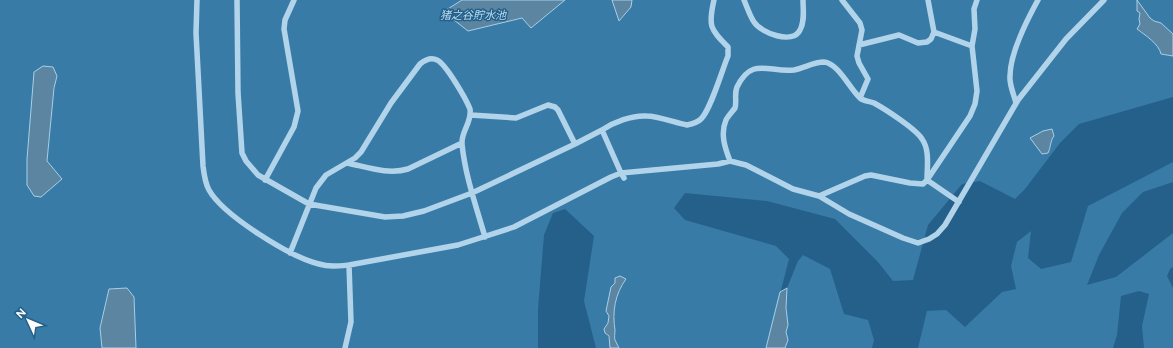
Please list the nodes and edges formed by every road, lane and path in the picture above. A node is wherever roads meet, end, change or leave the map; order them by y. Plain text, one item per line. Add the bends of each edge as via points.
1 (197, 0) edge
2 (237, 0) edge
3 (294, 0) edge
4 (714, 0) edge
5 (744, 0) edge
6 (803, 0) edge
7 (842, 0) edge
8 (928, 0) edge
9 (977, 0) edge
10 (1038, 0) edge
11 (1104, 0) edge
12 (934, 32) junction
13 (859, 45) junction
14 (972, 46) junction
15 (860, 98) junction
16 (1016, 103) junction
17 (471, 115) junction
18 (602, 130) junction
19 (462, 143) junction
20 (575, 144) junction
21 (730, 161) junction
22 (347, 163) junction
23 (621, 173) junction
24 (624, 178) dead end
25 (265, 180) junction
26 (927, 180) junction
27 (472, 193) junction
28 (819, 196) junction
29 (959, 202) junction
30 (309, 204) junction
31 (485, 237) junction
32 (290, 253) junction
33 (349, 265) junction
34 (345, 348) edge

1 - 32 street via 196,33 203,166 208,189 234,216
2 - 25 street via 238,93 242,153 252,170
3 - 25 street via 284,29 298,111 294,127
4 - 18 street via 711,25 728,47 728,56 701,119 687,125 647,116 629,118
5 - 6 street via 758,27 785,37 798,34 801,30
7 - 13 street via 860,23 862,30
8 - 12 street
9 - 14 street via 974,9 975,29
10 - 16 street via 1024,27 1009,77
11 - 16 street via 1066,39
12 - 13 street via 931,39 922,43 899,35
12 - 14 street
13 - 15 street via 857,56 868,79
14 - 26 street via 977,91 975,104 970,116
15 - 21 street via 839,71 823,62 795,70 754,69 748,72 736,88 736,106 726,120 723,131
15 - 26 street via 874,103 922,138 926,146
16 - 29 street
17 - 19 street
17 - 20 street via 516,118 548,105 552,106 558,110
17 - 22 street via 468,103 445,66 436,60 425,60 391,103 361,152
18 - 20 street
18 - 23 street
19 - 22 street via 400,171 391,172
19 - 27 street
20 - 27 street
21 - 23 street
21 - 28 street via 746,165 793,189
22 - 30 street via 331,170 320,180
23 - 24 street
23 - 31 street via 514,227
25 - 30 street
26 - 28 street via 922,184 910,183 871,175
26 - 29 street
27 - 30 street via 424,211 385,217
27 - 31 street
28 - 29 street via 849,214 918,243 929,239 946,226
30 - 32 street
31 - 33 street via 458,245
32 - 33 street via 325,266
33 - 34 street via 351,322

